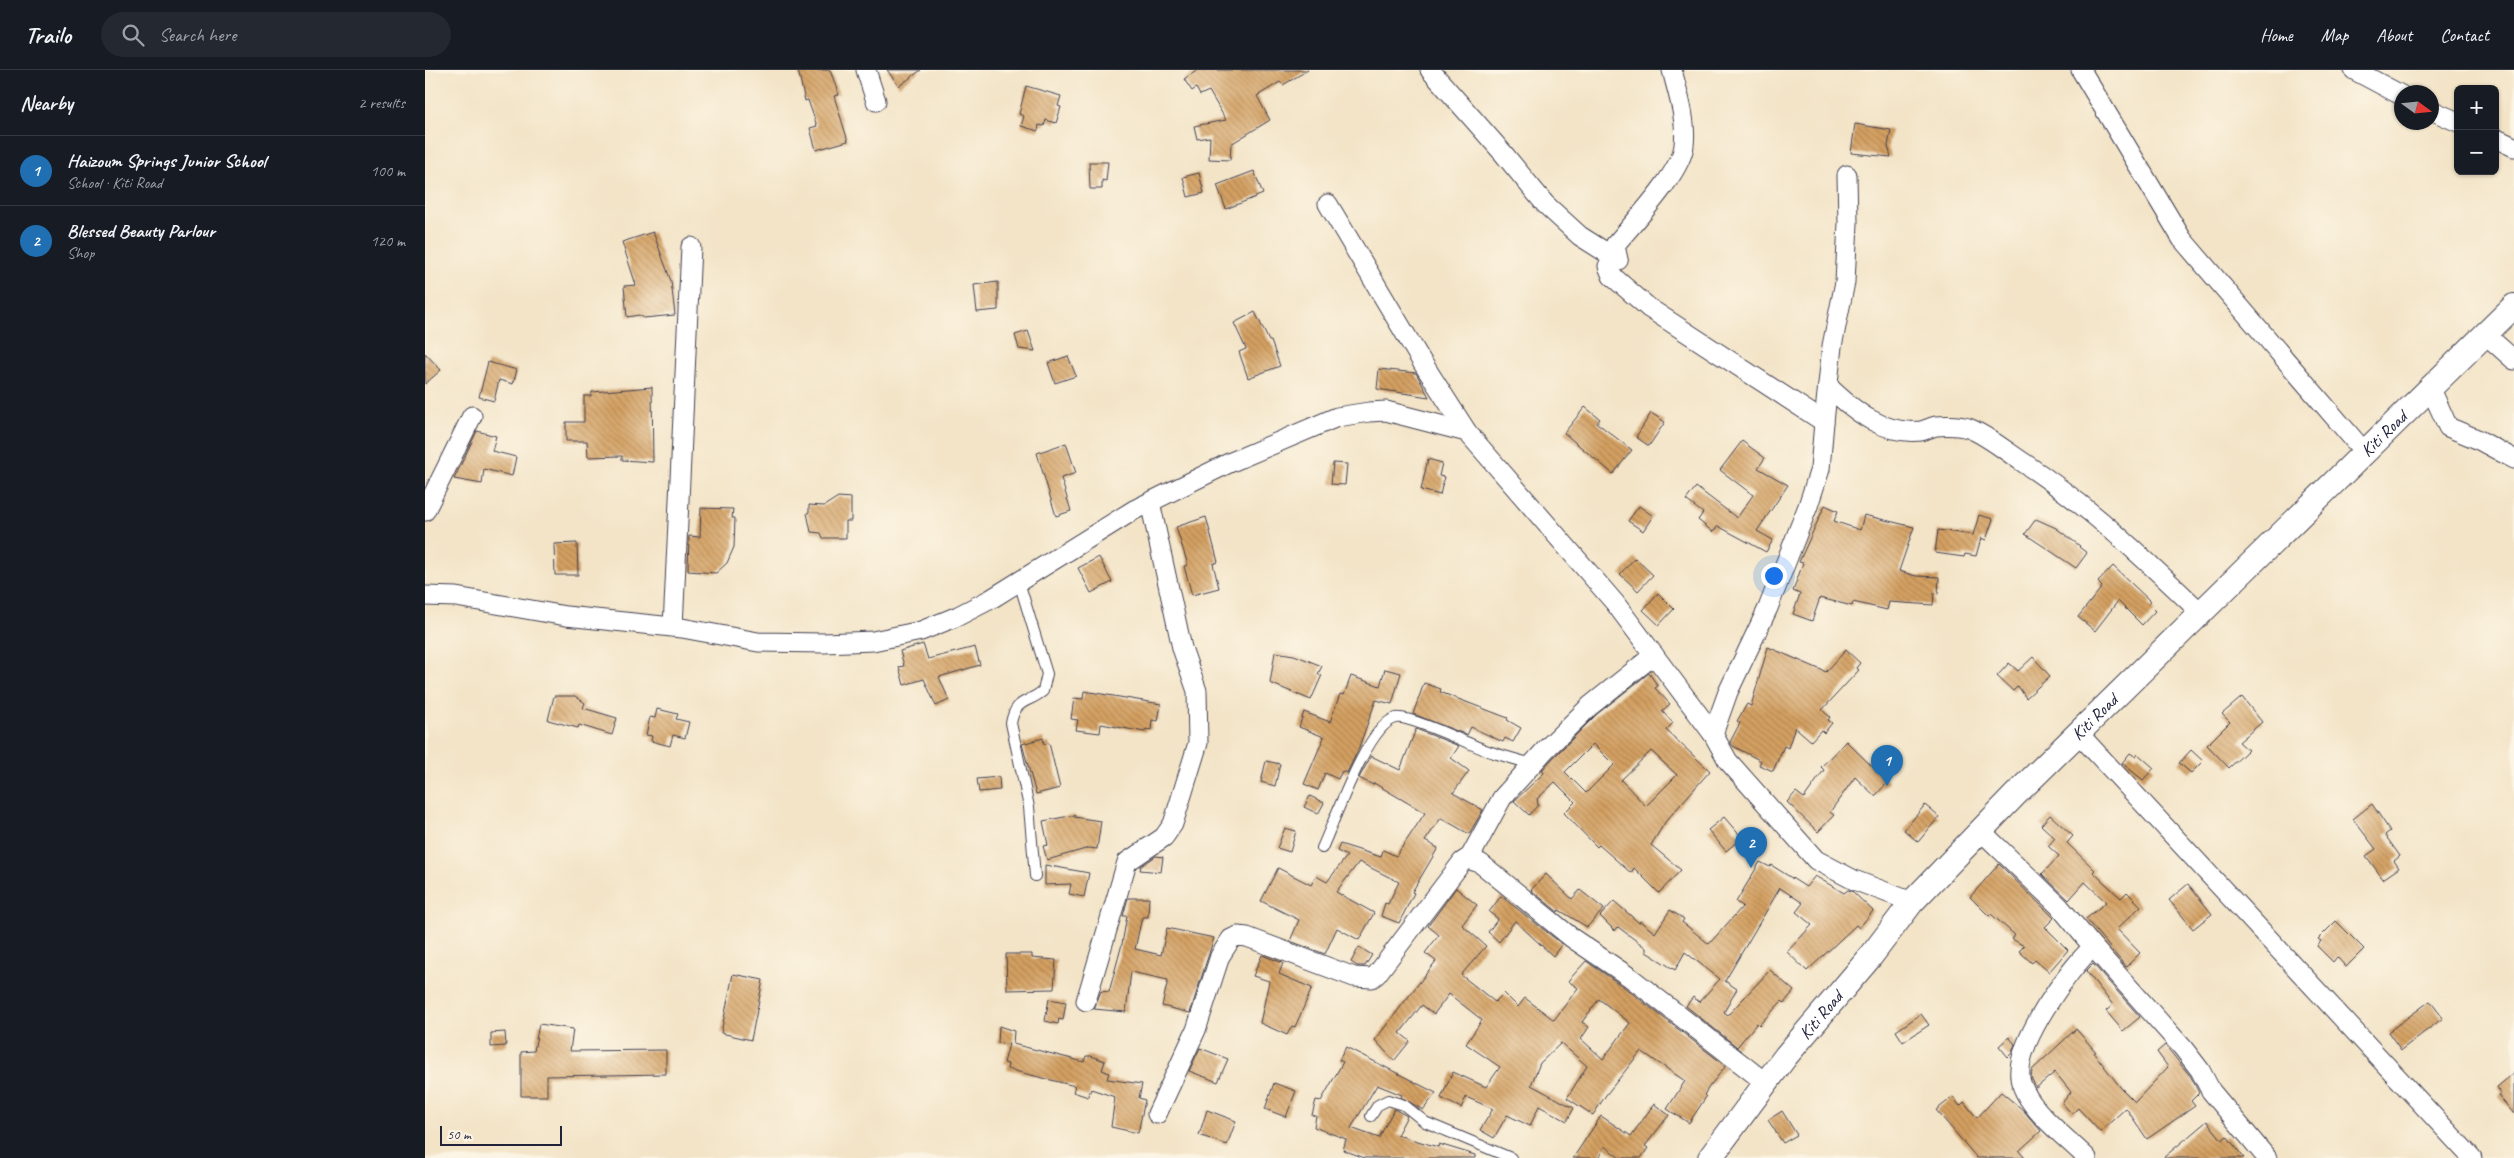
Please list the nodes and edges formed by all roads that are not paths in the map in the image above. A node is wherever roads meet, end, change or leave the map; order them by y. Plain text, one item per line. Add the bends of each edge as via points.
1 (866, 70) edge
2 (1430, 70) edge
3 (1672, 70) edge
4 (2081, 70) edge
5 (2354, 70) edge
6 (2394, 91) edge
7 (875, 101) dead end
8 (2439, 114) edge
9 (2454, 120) edge
10 (2499, 140) edge
11 (2514, 147) edge
12 (1847, 174) dead end
13 (1328, 204) dead end
14 (691, 246) dead end
15 (1618, 260) junction
16 (2514, 306) edge
17 (2485, 335) junction
18 (2514, 360) edge
19 (1828, 386) junction
20 (2431, 389) junction
21 (472, 416) dead end
22 (1824, 422) junction
23 (1467, 432) junction
24 (2366, 454) junction
25 (2514, 459) edge
26 (1150, 502) junction
27 (425, 511) edge
28 (1019, 582) junction
29 (425, 596) edge
30 (2201, 613) junction
31 (673, 627) junction
32 (1654, 655) junction
33 (2078, 733) junction
34 (1713, 734) junction
35 (1532, 764) junction
36 (1981, 831) junction
37 (1322, 848) dead end
38 (1467, 859) junction
39 (1035, 876) dead end
40 (1912, 902) junction
41 (2093, 947) junction
42 (1085, 1000) dead end
43 (1766, 1083) junction
44 (1157, 1114) dead end
45 (1371, 1116) dead end
46 (1511, 1158) edge
47 (1710, 1158) edge
48 (2087, 1158) edge
49 (2267, 1158) edge
50 (2472, 1158) edge

1 - 7 street
2 - 15 street via 1545,204 1580,236
3 - 15 street via 1681,106 1684,146 1678,164 1615,245
4 - 24 street via 2182,239
5 - 6 street
8 - 9 street
10 - 11 street
12 - 19 street via 1845,282
13 - 23 street
14 - 31 street
15 - 22 street via 1608,266 1612,276 1649,308
16 - 17 street, Kiti Road
17 - 18 street
17 - 20 street, Kiti Road
19 - 22 street
19 - 30 street via 1876,424 1921,431 1937,426 1958,427 1972,429 1986,437 2062,488 2129,544
20 - 24 street, Kiti Road
20 - 25 street via 2448,426
21 - 27 street
22 - 34 street via 1820,469 1808,506
23 - 26 street via 1387,411 1337,417 1229,463
23 - 32 street via 1615,603
24 - 30 street, Kiti Road
26 - 28 street
26 - 42 street via 1181,648 1197,691 1198,743 1173,824 1164,837 1127,862
28 - 31 street via 958,616 921,630 873,641 758,642
28 - 39 lane via 1047,674 1043,691 1017,705 1011,723 1029,807
29 - 31 street via 456,597 565,616
30 - 33 street, Kiti Road
32 - 34 street
32 - 35 street via 1590,706
33 - 36 street, Kiti Road
33 - 50 street
34 - 40 street via 1728,761 1816,860 1853,880
35 - 37 lane via 1398,717 1385,722 1370,740
35 - 38 street via 1502,798
36 - 40 street, Kiti Road
36 - 41 street via 2059,906
38 - 43 street via 1491,871 1572,938 1631,978
38 - 44 street via 1371,978 1354,977 1247,937 1231,939 1220,956 1196,1030
40 - 43 street, Kiti Road
41 - 48 street via 2067,974 2040,1017 2025,1049 2019,1077 2032,1104
41 - 49 street via 2183,1048 2211,1091
43 - 47 street, Kiti Road
45 - 46 lane via 1378,1105 1388,1100 1404,1105 1425,1122

